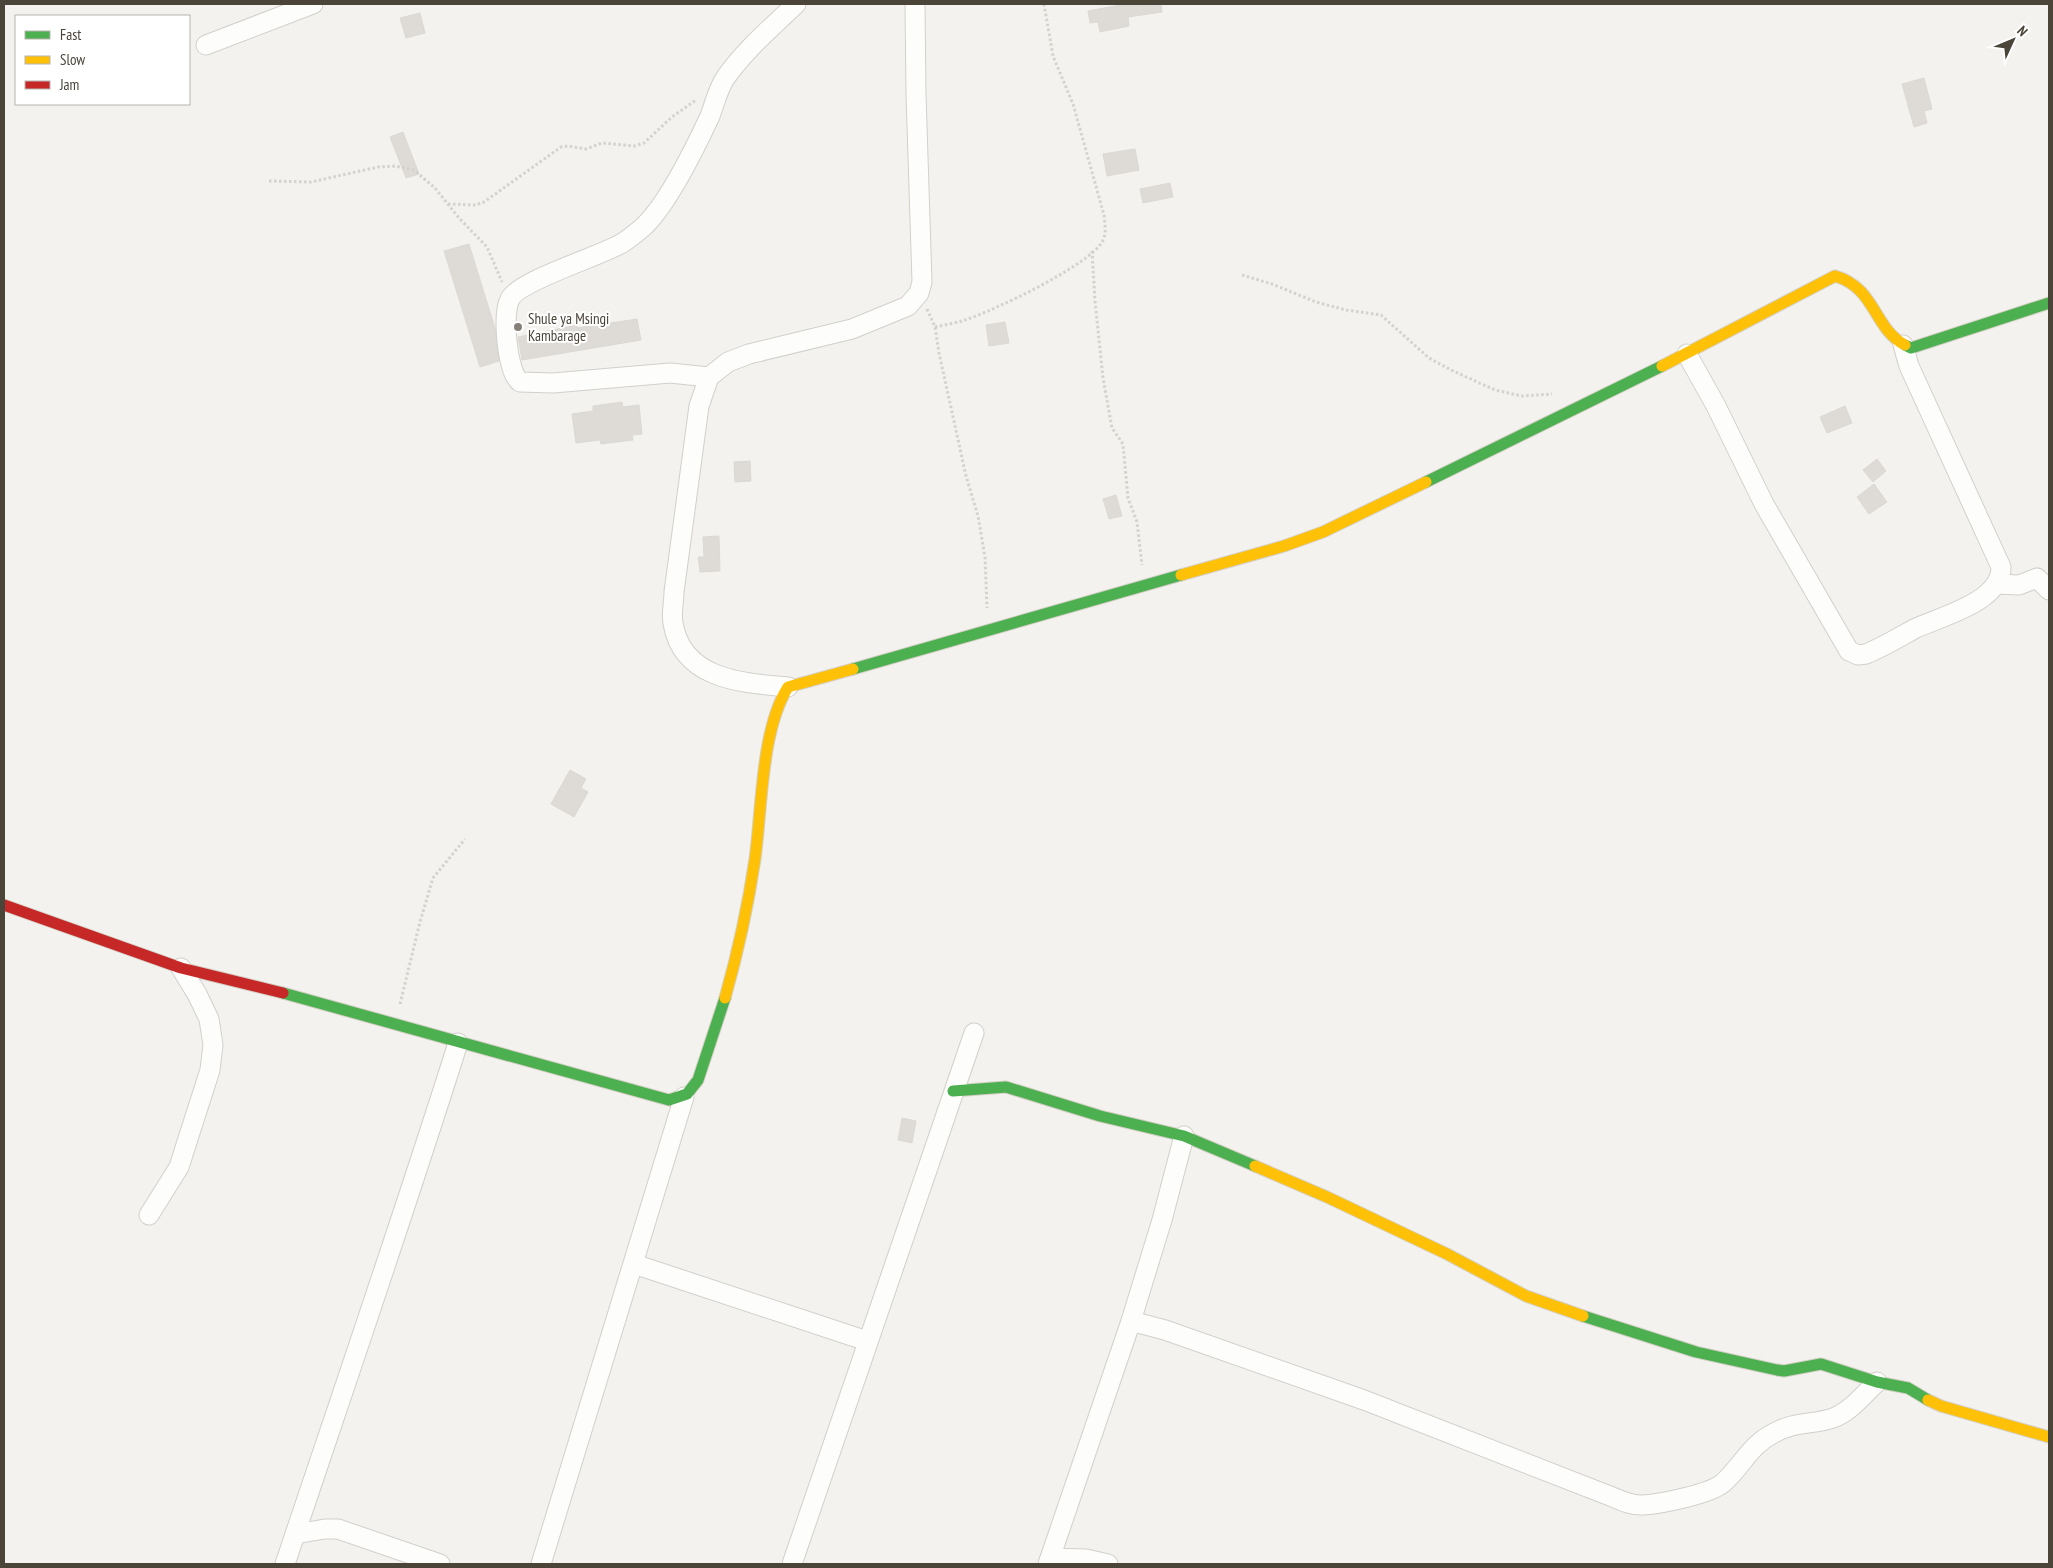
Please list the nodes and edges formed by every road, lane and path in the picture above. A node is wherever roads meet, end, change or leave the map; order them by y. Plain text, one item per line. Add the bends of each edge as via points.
1 (313, 4) edge
2 (796, 4) edge
3 (915, 4) edge
4 (1044, 4) edge
5 (206, 45) dead end
6 (725, 79) junction
7 (269, 181) dead end
8 (448, 204) junction
9 (1092, 251) junction
10 (1242, 275) dead end
11 (919, 293) junction
12 (508, 301) junction
13 (2049, 303) edge
14 (935, 327) junction
15 (1903, 345) junction
16 (1687, 354) junction
17 (709, 377) junction
18 (1556, 394) dead end
19 (1997, 584) junction
20 (1144, 586) junction
21 (2049, 590) edge
22 (989, 630) junction
23 (788, 687) junction
24 (464, 839) dead end
25 (4, 905) edge
26 (180, 968) junction
27 (396, 1024) junction
28 (974, 1033) dead end
29 (458, 1043) junction
30 (953, 1091) junction
31 (684, 1097) junction
32 (1184, 1136) junction
33 (149, 1215) dead end
34 (634, 1264) junction
35 (1131, 1321) junction
36 (867, 1342) junction
37 (1877, 1382) junction
38 (2049, 1437) edge
39 (295, 1534) junction
40 (1049, 1561) edge
41 (285, 1564) edge
42 (440, 1564) edge
43 (541, 1564) edge
44 (792, 1564) edge
45 (1108, 1564) edge

1 - 5 street
2 - 6 street via 742,57
3 - 11 street via 922,282
4 - 9 path via 1053,56 1073,104 1104,215 1106,229 1102,242
6 - 8 path via 672,117 644,144 602,143 586,149 561,148 484,202 476,205
6 - 12 street via 709,117 659,210 642,228 623,243 533,281
7 - 8 path via 311,182 395,166 418,173
8 - 12 path via 486,247
9 - 14 path via 1061,274 990,311
9 - 20 path via 1103,378 1112,428 1123,444 1128,498 1138,532
10 - 18 path via 1316,302 1381,315 1429,358 1495,390 1522,396
11 - 14 path
11 - 17 street via 908,306 852,329 749,354 728,362
12 - 17 street via 506,334 512,370 520,382 553,383 670,373
13 - 15 street via 1919,346
14 - 22 path via 985,557
15 - 16 street via 1890,333 1856,284 1845,277 1835,276
15 - 19 street via 1909,366 2001,568
16 - 19 street via 1764,504 1849,651 1858,655 1878,649 1915,629 1960,611
16 - 20 street via 1323,532
17 - 23 street via 699,406 674,592 673,623 681,647 698,666 718,677 748,684
19 - 21 street via 2019,585 2037,578
20 - 22 street
22 - 23 street
23 - 31 street via 771,729 753,871 725,1003 695,1086
24 - 27 path via 430,886
25 - 26 street
26 - 27 street
26 - 33 street via 209,1019 213,1045 210,1070 179,1168
27 - 29 street
28 - 30 street
29 - 31 street via 669,1100
29 - 39 street
30 - 32 street via 1006,1087 1100,1116
30 - 36 street
31 - 34 street
32 - 35 street
32 - 37 street via 1327,1197 1526,1296 1696,1352 1784,1371 1821,1364
34 - 36 street
34 - 43 street
35 - 37 street via 1364,1400 1610,1496 1642,1505 1712,1490 1758,1442 1797,1423 1834,1417 1852,1406
35 - 40 street
36 - 44 street
37 - 38 street via 1908,1388 1941,1406
39 - 41 street
39 - 42 street via 338,1529
40 - 45 street via 1086,1559

